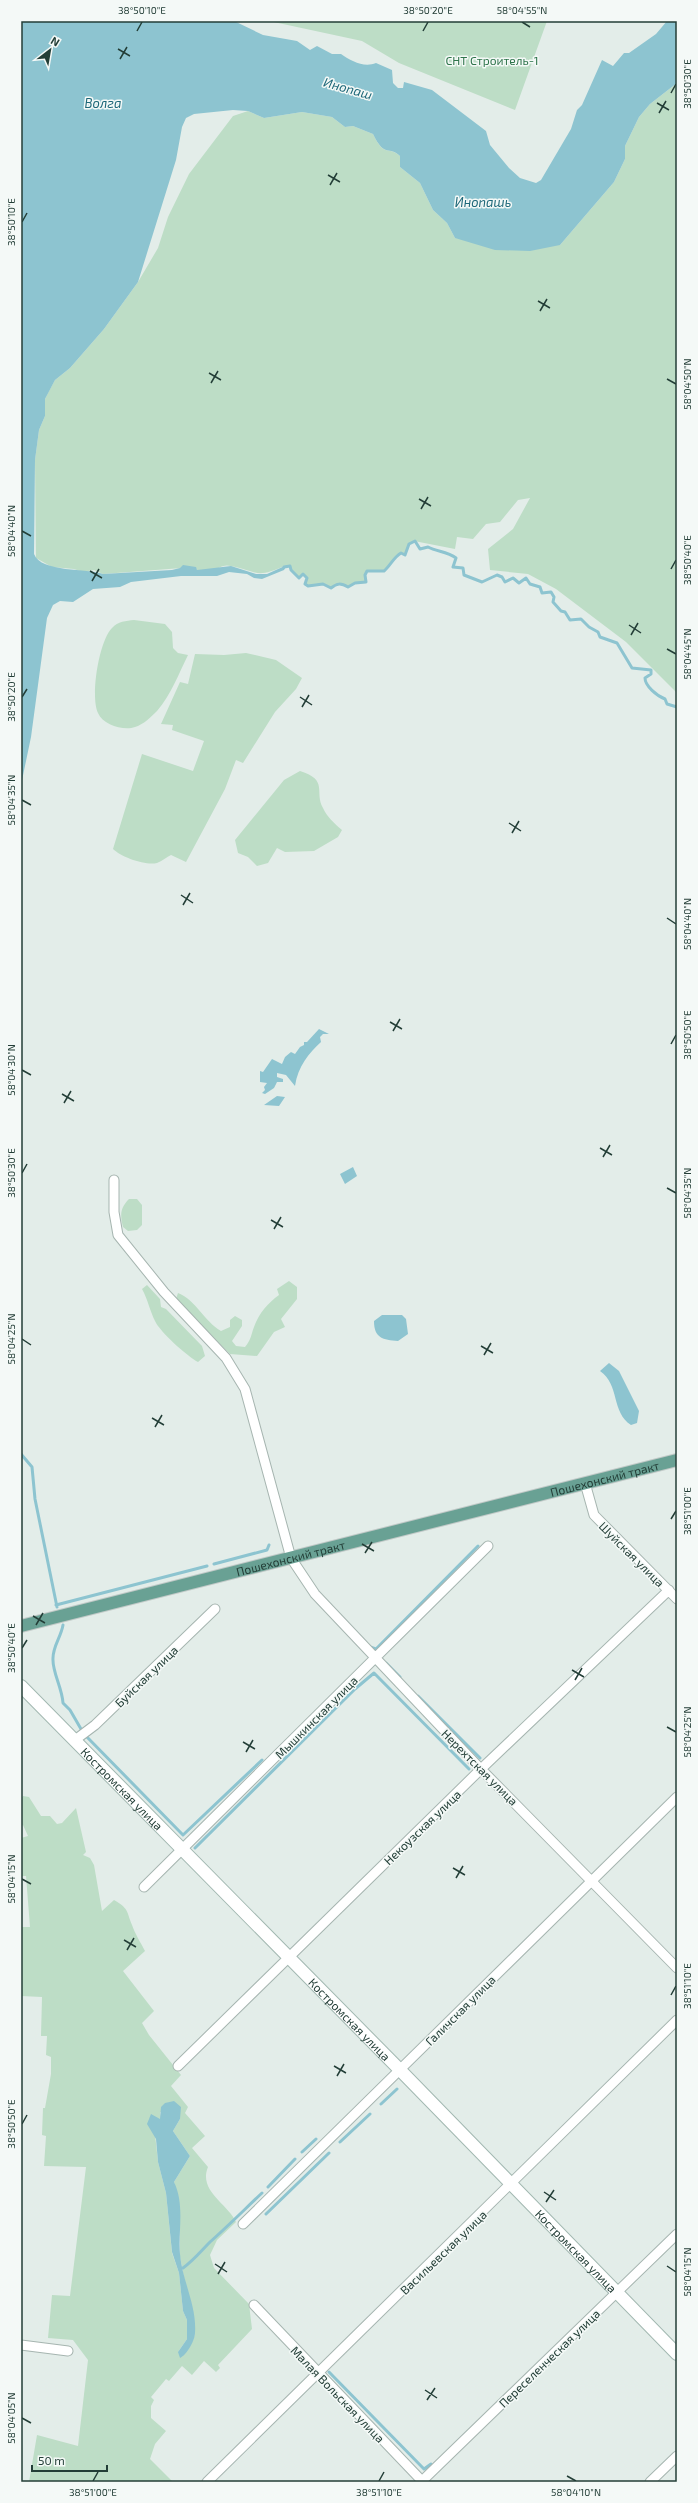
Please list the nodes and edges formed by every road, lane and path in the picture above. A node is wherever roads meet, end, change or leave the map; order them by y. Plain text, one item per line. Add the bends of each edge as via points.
1 (114, 1180) dead end
2 (677, 1460) edge
3 (585, 1483) junction
4 (488, 1546) dead end
5 (291, 1558) junction
6 (668, 1590) junction
7 (677, 1599) edge
8 (215, 1609) dead end
9 (21, 1626) edge
10 (375, 1659) junction
11 (21, 1686) edge
12 (75, 1740) junction
13 (482, 1769) junction
14 (677, 1797) edge
15 (182, 1849) junction
16 (591, 1880) junction
17 (144, 1887) dead end
18 (288, 1957) junction
19 (677, 1968) edge
20 (677, 2020) edge
21 (178, 2066) dead end
22 (400, 2070) junction
23 (512, 2184) junction
24 (243, 2224) dead end
25 (677, 2234) edge
26 (617, 2292) junction
27 (254, 2304) dead end
28 (21, 2345) edge
29 (68, 2351) dead end
30 (677, 2354) edge
31 (317, 2373) junction
32 (677, 2456) edge
33 (207, 2482) edge
34 (422, 2482) edge
35 (650, 2482) edge

1 - 5 street, Нерехтская улица via 114,1212 118,1235 164,1292 226,1358 245,1389
2 - 3 main road, Пошехонский тракт
3 - 5 main road, Пошехонский тракт
3 - 6 street, Шуйская улица via 594,1515
4 - 10 street, Мышкинская улица
5 - 9 main road, Пошехонский тракт
5 - 10 street, Нерехтская улица via 321,1602
6 - 7 street, Шуйская улица
6 - 13 street, Некоузская улица
8 - 12 street, Буйская улица via 95,1725
10 - 13 street, Нерехтская улица
10 - 15 street, Мышкинская улица
11 - 12 street, Костромская улица
12 - 15 street, Костромская улица
13 - 16 street, Нерехтская улица
13 - 18 street, Некоузская улица
14 - 16 street, Галичская улица
15 - 17 street, Мышкинская улица
15 - 18 street, Костромская улица
16 - 19 street, Нерехтская улица
16 - 22 street, Галичская улица
18 - 21 street, Некоузская улица
18 - 22 street, Костромская улица
20 - 23 street, Васильевская улица
22 - 23 street, Костромская улица
22 - 24 street, Галичская улица
23 - 26 street, Костромская улица
23 - 31 street, Васильевская улица
25 - 26 street, Переселенческая улица
26 - 30 street, Костромская улица
26 - 34 street, Переселенческая улица
27 - 31 street, Малая Вольская улица
28 - 29 street
31 - 33 street, Васильевская улица
31 - 34 street, Малая Вольская улица
32 - 35 street

